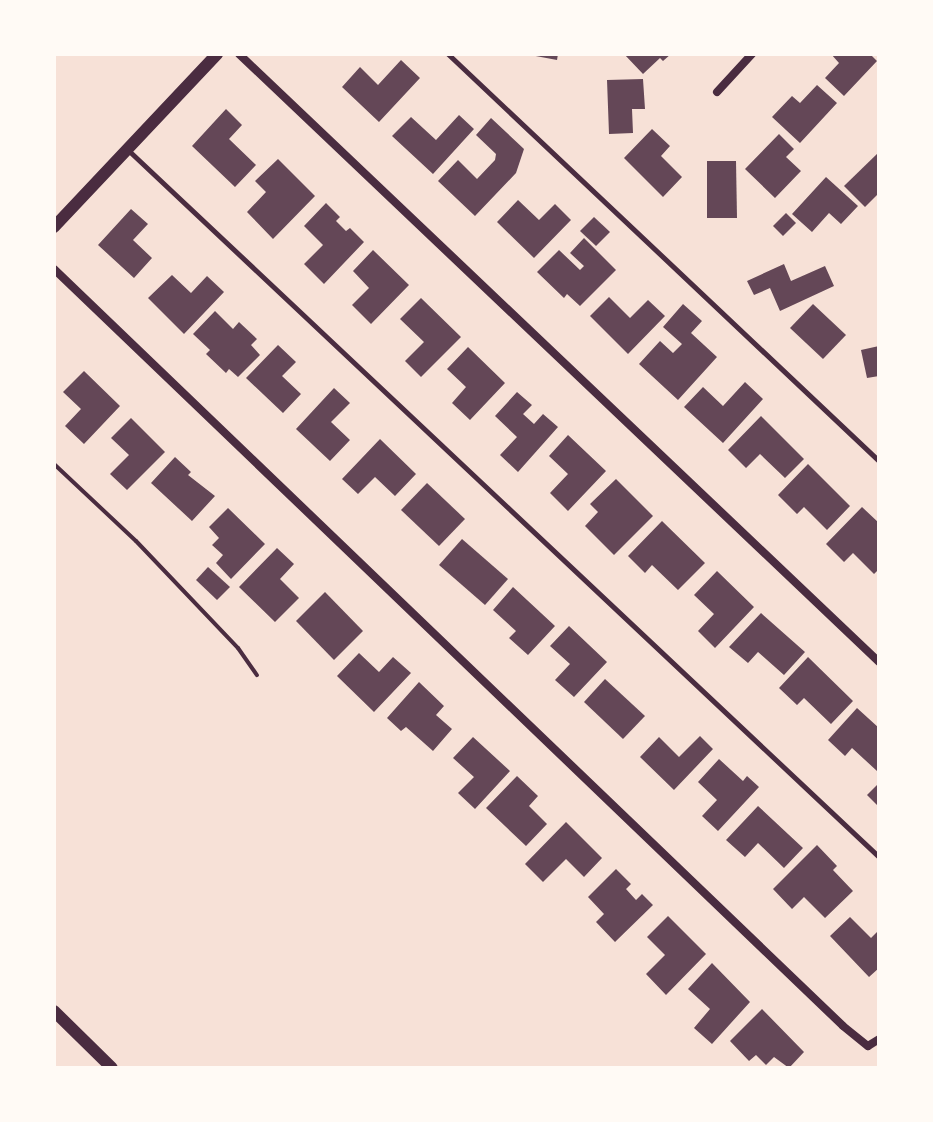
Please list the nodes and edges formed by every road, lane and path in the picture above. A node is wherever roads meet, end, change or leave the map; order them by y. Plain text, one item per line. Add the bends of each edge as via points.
1 (217, 54) edge
2 (239, 54) edge
3 (448, 54) edge
4 (752, 54) edge
5 (717, 92) dead end
6 (127, 149) junction
7 (54, 227) edge
8 (54, 269) edge
9 (879, 461) edge
10 (54, 464) edge
11 (879, 662) edge
12 (257, 675) dead end
13 (879, 857) edge
14 (54, 1011) edge
15 (879, 1039) edge
16 (112, 1068) edge

1 - 6 street
2 - 11 street
3 - 9 lane
4 - 5 street
6 - 7 street
6 - 13 lane
8 - 15 street via 843,1026 868,1046
10 - 12 path via 136,541
14 - 16 street

